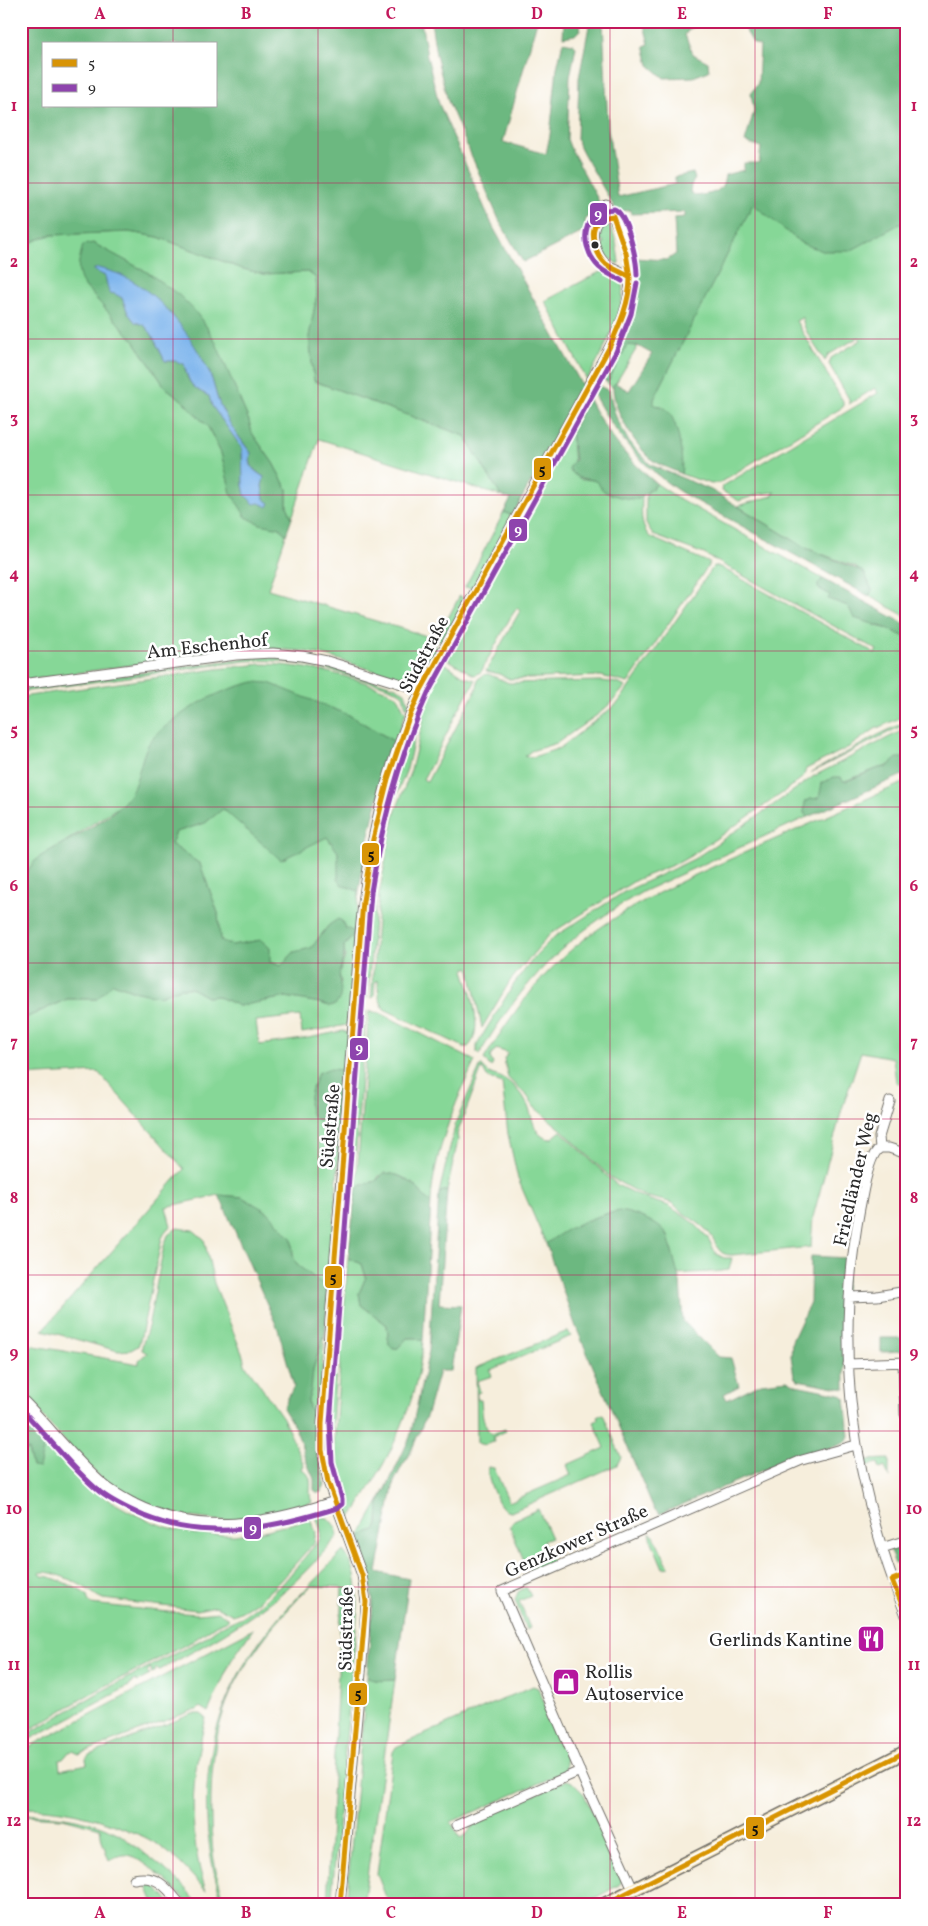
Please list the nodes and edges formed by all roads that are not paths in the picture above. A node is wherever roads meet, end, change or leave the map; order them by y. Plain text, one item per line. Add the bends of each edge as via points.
1 (606, 204) dead end
2 (613, 216) junction
3 (631, 278) junction
4 (21, 684) edge
5 (421, 690) junction
6 (890, 1101) dead end
7 (880, 1148) junction
8 (907, 1154) edge
9 (907, 1291) edge
10 (849, 1297) junction
11 (905, 1362) edge
12 (848, 1364) junction
13 (21, 1398) edge
14 (907, 1420) edge
15 (856, 1446) junction
16 (335, 1502) junction
17 (907, 1540) edge
18 (882, 1548) junction
19 (907, 1618) edge
20 (907, 1751) edge
21 (580, 1771) junction
22 (458, 1825) dead end
23 (134, 1879) dead end
24 (633, 1889) junction
25 (180, 1905) edge
26 (340, 1905) edge
27 (603, 1905) edge

1 - 2 street, Südstraße
2 - 3 street, Südstraße
2 - 3 street via 602,217 595,222 595,245 607,265
3 - 5 street, Südstraße via 630,294 609,348
4 - 5 street, Am Eschenhof via 236,654 273,653 327,661
5 - 16 street, Südstraße via 398,743 383,791 364,891 322,1423 322,1450
6 - 7 street, Friedländer Weg via 879,1136
7 - 8 street
7 - 10 street, Friedländer Weg via 873,1154 863,1194 853,1248
9 - 10 street
10 - 12 street, Friedländer Weg
11 - 12 street
11 - 14 street
12 - 15 street, Friedländer Weg
13 - 16 street via 105,1486 130,1502 168,1518 204,1524 242,1523
15 - 18 street, Friedländer Weg
15 - 21 street, Genzkower Straße via 802,1460 502,1591
16 - 26 street, Südstraße via 357,1556 364,1587 365,1623
17 - 18 street
18 - 19 street, Friedländer Weg
20 - 24 main road
21 - 22 street
21 - 24 street, Genzkower Straße
23 - 25 street via 156,1879
24 - 27 main road

